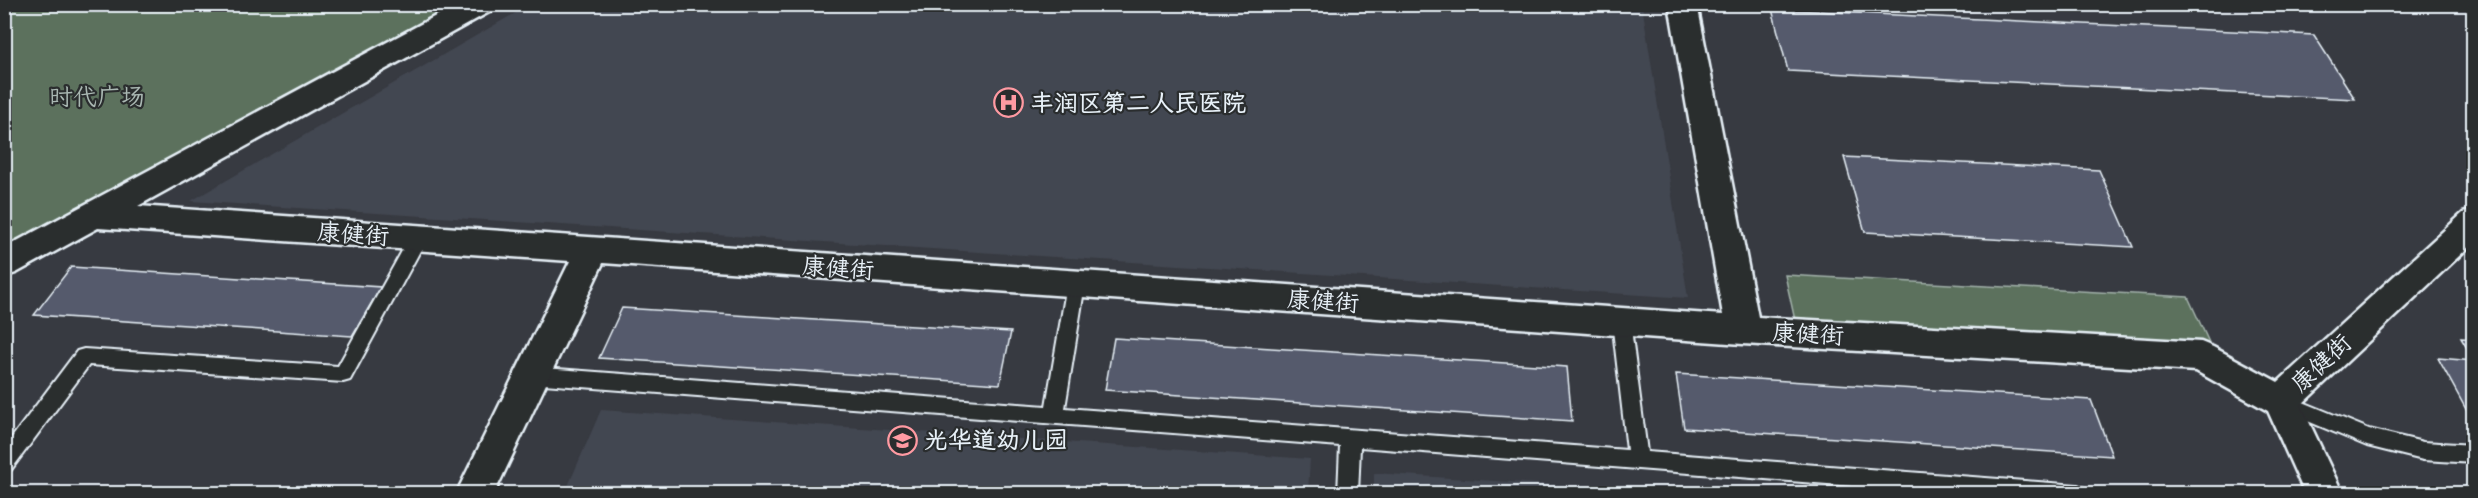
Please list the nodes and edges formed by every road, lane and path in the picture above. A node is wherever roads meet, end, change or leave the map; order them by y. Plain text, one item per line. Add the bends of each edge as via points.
1 (481, 4) edge
2 (1683, 4) edge
3 (92, 215) junction
4 (2474, 222) edge
5 (418, 238) junction
6 (592, 251) junction
7 (4, 264) edge
8 (1076, 284) junction
9 (1621, 321) junction
10 (1743, 330) junction
11 (531, 375) junction
12 (2281, 400) junction
13 (1054, 417) junction
14 (1350, 439) junction
15 (2474, 454) edge
16 (1638, 460) junction
17 (4, 464) edge
18 (475, 494) edge
19 (1347, 494) edge
20 (2078, 494) edge
21 (2324, 494) edge

1 - 3 street
2 - 10 street
3 - 5 street, 康健街
3 - 7 street
4 - 12 street, 康健街
5 - 6 street, 康健街
5 - 17 lane via 343,374 84,357
6 - 8 street, 康健街
6 - 11 street
8 - 9 street, 康健街
8 - 13 lane
9 - 10 street, 康健街
9 - 16 lane
10 - 12 street, 康健街 via 2201,357
11 - 13 lane
11 - 18 street
12 - 15 lane via 2367,437 2423,451
12 - 21 street
13 - 14 lane
14 - 16 lane
14 - 19 lane
16 - 20 lane

